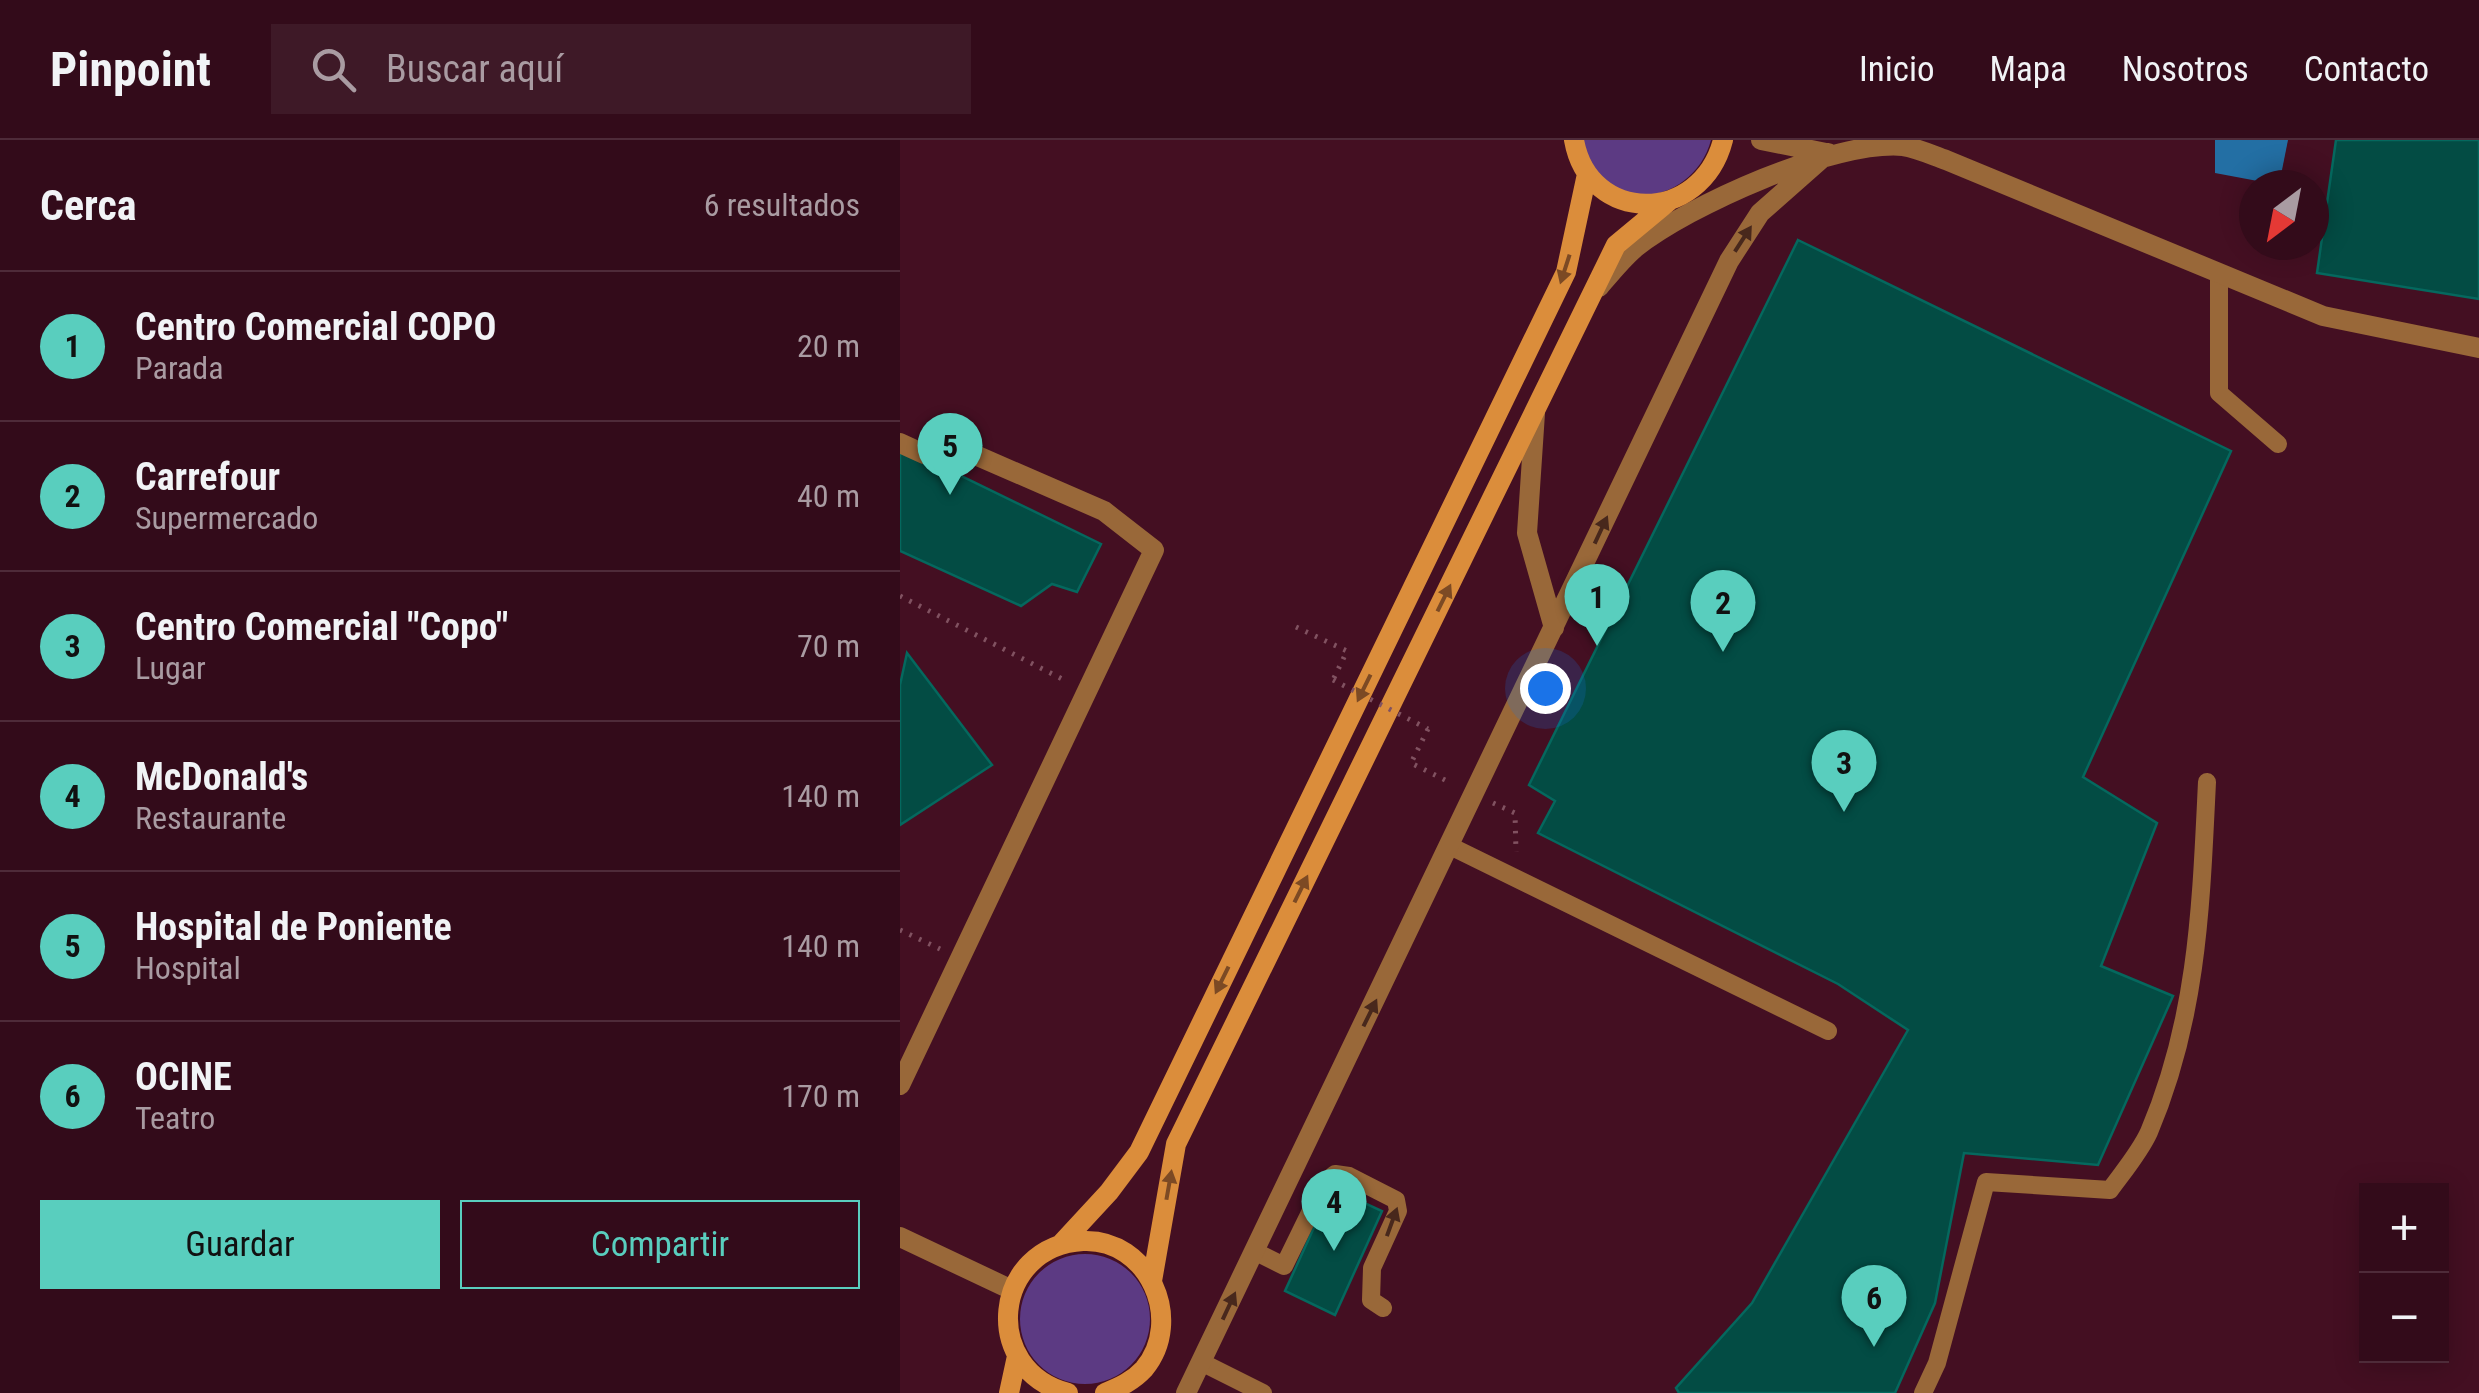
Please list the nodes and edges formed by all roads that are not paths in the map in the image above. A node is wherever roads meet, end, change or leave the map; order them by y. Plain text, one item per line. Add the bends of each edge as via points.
1 (1574, 140) edge
2 (1722, 140) edge
3 (1761, 140) edge
4 (1828, 153) junction
5 (1588, 174) junction
6 (1707, 177) junction
7 (1744, 187) junction
8 (1669, 201) junction
9 (2219, 274) junction
10 (1595, 291) junction
11 (2479, 348) edge
12 (1535, 413) junction
13 (900, 443) edge
14 (2278, 444) dead end
15 (1554, 628) junction
16 (2207, 782) dead end
17 (1450, 846) junction
18 (1828, 1031) dead end
19 (900, 1085) edge
20 (900, 1237) edge
21 (1060, 1244) junction
22 (1254, 1251) junction
23 (1152, 1281) junction
24 (1012, 1290) junction
25 (1383, 1308) dead end
26 (1017, 1356) junction
27 (1203, 1362) junction
28 (1009, 1393) edge
29 (1068, 1393) edge
30 (1105, 1393) edge
31 (1186, 1393) edge
32 (1263, 1393) edge
33 (1923, 1393) edge

1 - 5 main road
2 - 6 main road
3 - 4 street
4 - 7 street
4 - 9 street via 1902,146
15 -> 4 street via 1729,261 1760,212
5 - 8 main road via 1624,200
5 -> 21 main road via 1566,272 1139,1152
6 - 7 street
6 - 8 main road
7 - 10 street via 1670,223 1632,250
8 - 10 main road via 1616,246
9 - 11 street via 2322,316
9 - 14 lane via 2219,393
10 - 12 main road
12 - 15 street via 1527,533
23 -> 12 main road via 1176,1144
13 - 19 street via 924,454 934,436 1104,511 1154,550
15 - 17 street
16 - 33 lane via 2200,934 2185,1026 2148,1135 2110,1190 1986,1182
17 - 18 lane
22 -> 17 street
20 - 24 street
21 - 23 main road via 1113,1246
21 - 24 main road via 1031,1263
25 -> 22 lane via 1370,1300 1372,1268 1398,1211 1396,1200 1349,1176 1335,1174 1325,1182 1284,1266
27 -> 22 street
23 - 30 main road via 1162,1326 1156,1349 1144,1369
24 - 26 main road via 1007,1312
26 - 28 main road
26 - 29 main road via 1033,1376
27 - 31 street
27 - 32 lane

